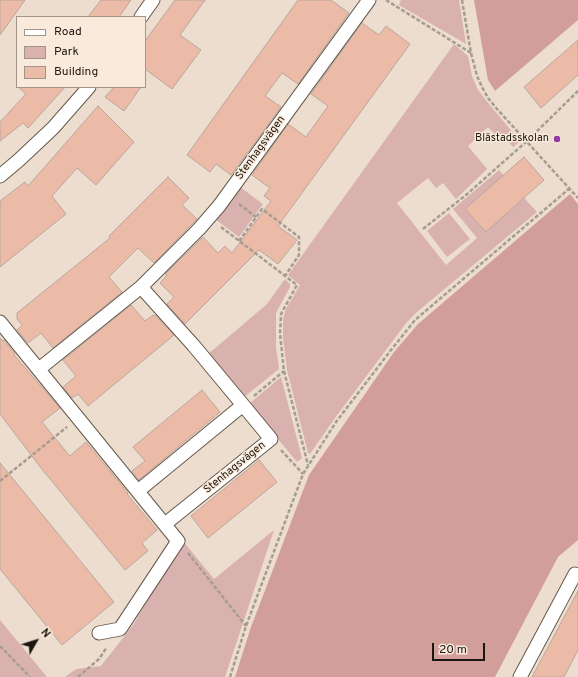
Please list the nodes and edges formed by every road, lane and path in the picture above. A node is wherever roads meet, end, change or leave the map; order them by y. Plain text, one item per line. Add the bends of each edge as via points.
1 (153, 0) edge
2 (369, 0) edge
3 (386, 0) edge
4 (462, 0) edge
5 (142, 16) edge
6 (471, 53) junction
7 (88, 88) edge
8 (578, 91) edge
9 (527, 141) junction
10 (0, 176) edge
11 (570, 188) junction
12 (229, 193) junction
13 (578, 198) edge
14 (256, 217) junction
15 (209, 218) junction
16 (423, 229) dead end
17 (238, 241) junction
18 (285, 276) junction
19 (141, 287) junction
20 (0, 322) edge
21 (39, 369) junction
22 (284, 370) junction
23 (242, 405) junction
24 (78, 418) junction
25 (271, 439) junction
26 (309, 465) junction
27 (303, 474) junction
28 (0, 481) edge
29 (138, 491) junction
30 (165, 524) junction
31 (178, 541) junction
32 (578, 575) edge
33 (246, 626) junction
34 (120, 629) junction
35 (99, 633) dead end
36 (0, 646) edge
37 (30, 677) edge
38 (78, 677) edge
39 (230, 677) edge
40 (520, 677) edge

1 - 5 street
2 - 12 street, Stenhagsvägen
3 - 6 path
4 - 6 path
6 - 9 path via 477,76 488,98
7 - 10 street via 53,128
8 - 9 path
9 - 11 path
9 - 16 path
11 - 13 path
11 - 26 path via 415,320 336,422
12 - 14 path
12 - 15 street, Stenhagsvägen
14 - 17 path
14 - 18 path via 262,209 299,237 299,255
15 - 17 path
15 - 19 street, Stenhagsvägen
17 - 18 path
18 - 22 path via 297,285 281,314 280,334
19 - 21 street, Stenhagsvägen
19 - 23 street, Stenhagsvägen
20 - 21 street
21 - 24 street
22 - 23 path
22 - 26 path
23 - 25 street, Stenhagsvägen
23 - 29 street
24 - 28 path
24 - 29 street
25 - 27 path
25 - 30 street, Stenhagsvägen
26 - 27 path
27 - 33 path
29 - 30 street
30 - 31 street
31 - 33 path
31 - 34 street
32 - 40 street via 575,574
33 - 39 path
34 - 35 street
34 - 38 path via 99,659
36 - 37 path

